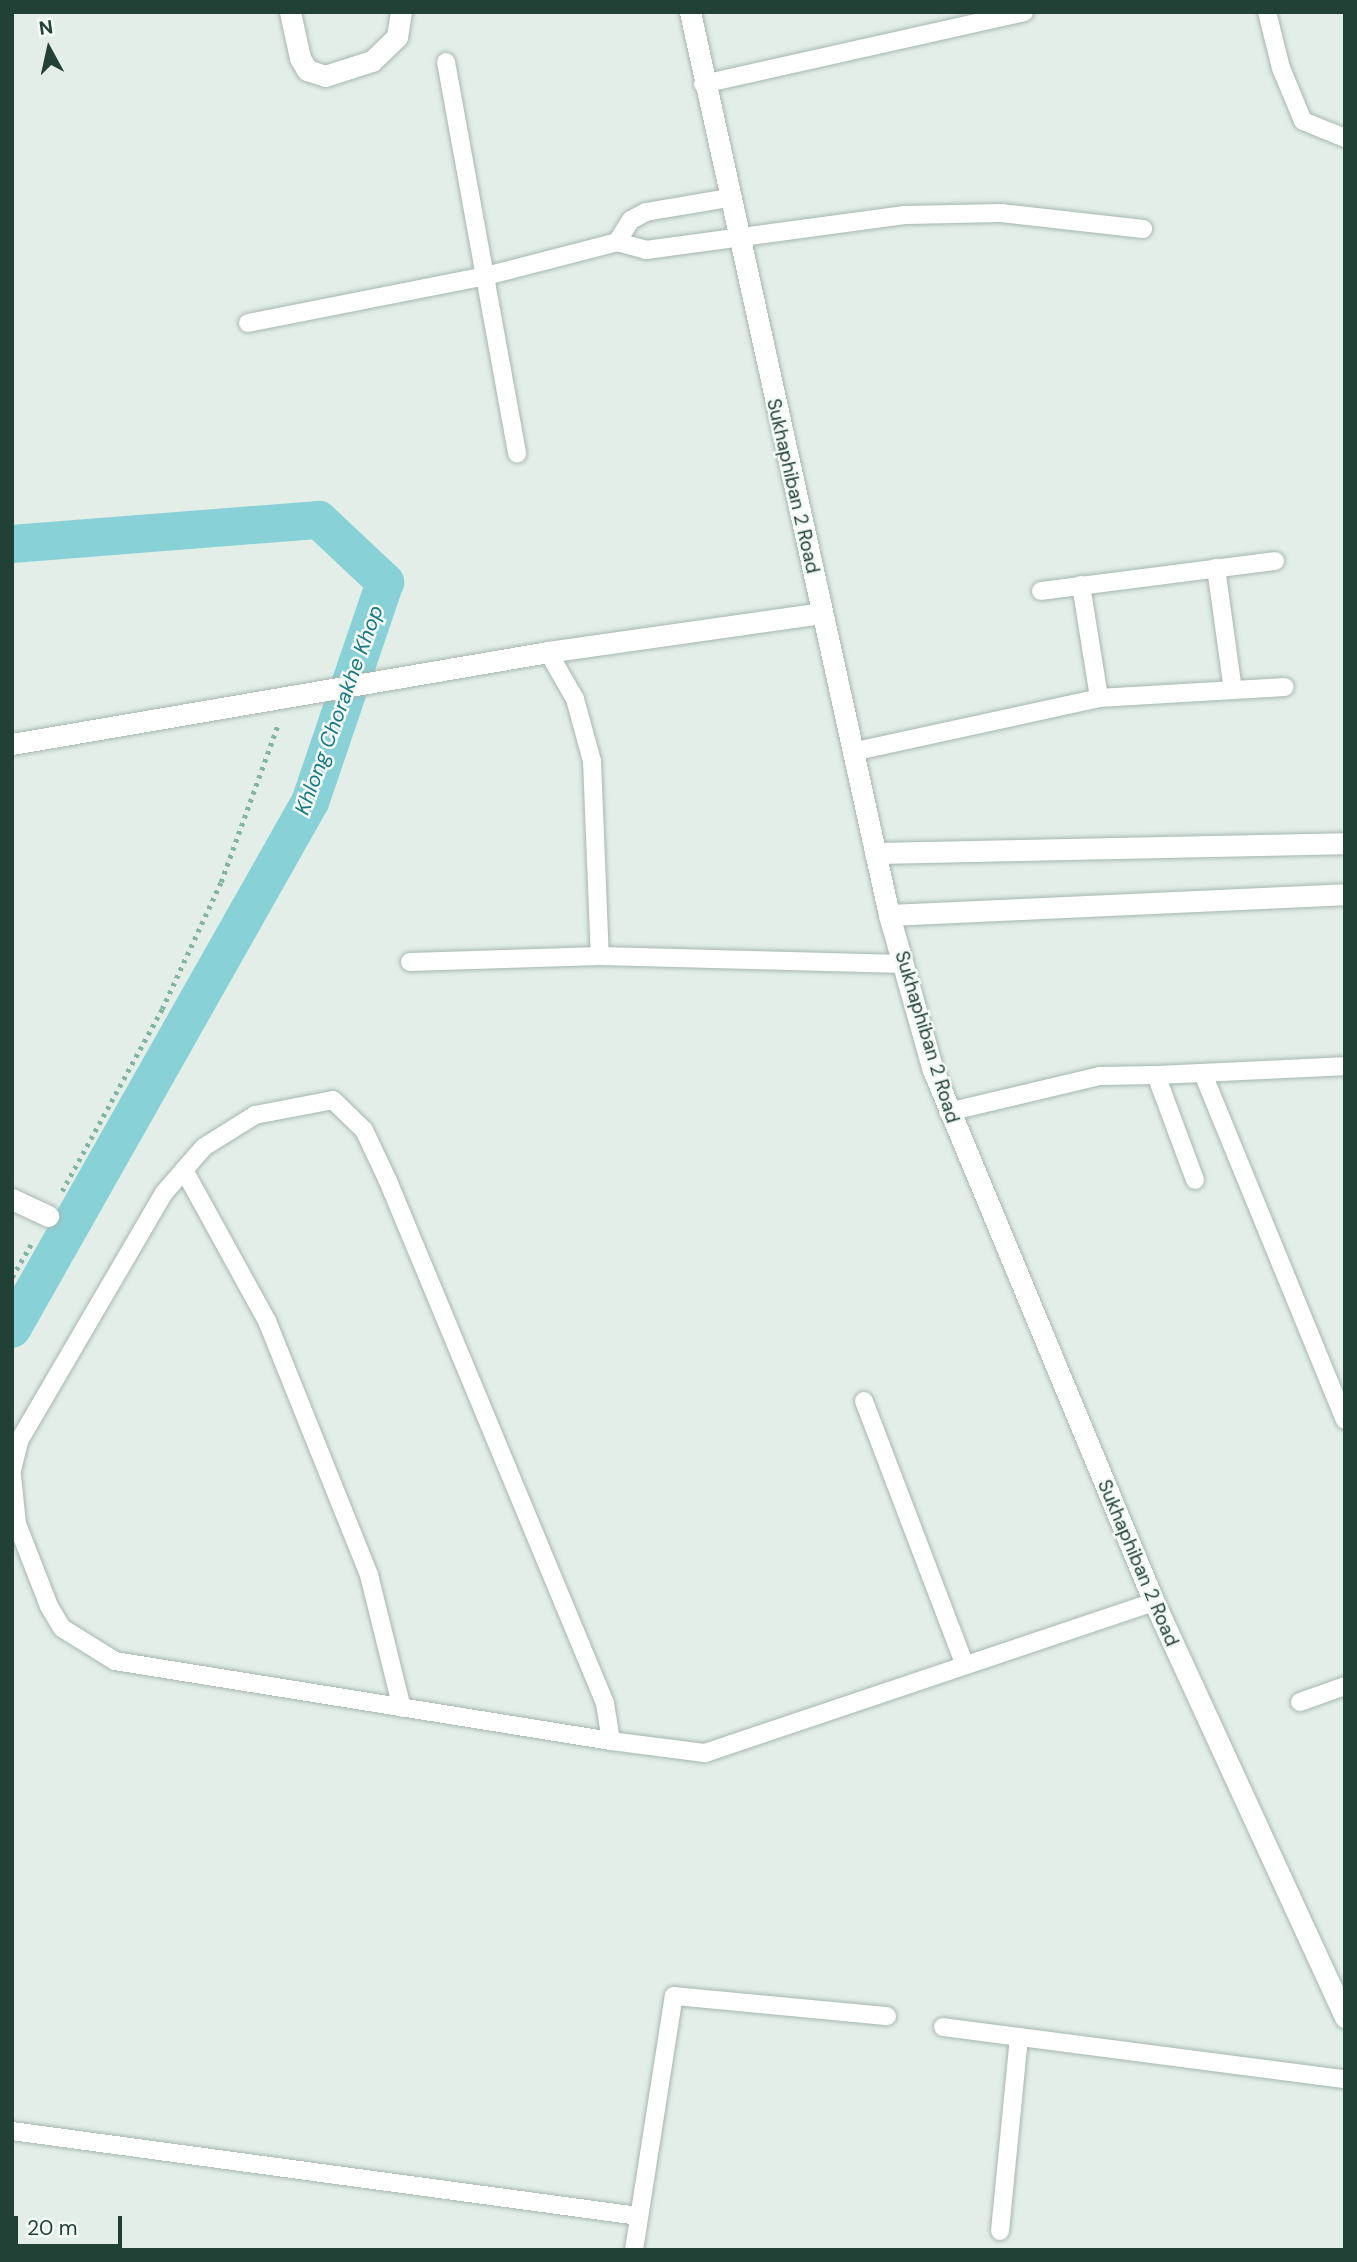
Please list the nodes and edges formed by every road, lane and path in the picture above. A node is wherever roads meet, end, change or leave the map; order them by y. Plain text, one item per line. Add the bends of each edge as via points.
1 (290, 12) edge
2 (401, 12) edge
3 (678, 12) edge
4 (690, 12) edge
5 (1024, 12) edge
6 (1267, 12) edge
7 (693, 40) junction
8 (446, 62) dead end
9 (703, 84) junction
10 (1345, 138) edge
11 (728, 198) junction
12 (1143, 229) dead end
13 (736, 233) junction
14 (617, 242) junction
15 (486, 276) junction
16 (247, 323) dead end
17 (517, 454) dead end
18 (1275, 561) dead end
19 (1216, 569) junction
20 (1081, 585) junction
21 (1041, 591) dead end
22 (821, 613) junction
23 (548, 652) junction
24 (1284, 687) dead end
25 (1233, 690) junction
26 (1099, 698) junction
27 (260, 700) junction
28 (12, 744) edge
29 (852, 752) junction
30 (1345, 842) edge
31 (875, 853) junction
32 (1345, 894) edge
33 (889, 915) junction
34 (600, 956) junction
35 (410, 962) dead end
36 (903, 964) junction
37 (1345, 1066) edge
38 (1203, 1074) junction
39 (1156, 1075) junction
40 (948, 1112) junction
41 (184, 1170) junction
42 (1195, 1180) dead end
43 (12, 1199) edge
44 (48, 1216) junction
45 (12, 1278) edge
46 (864, 1401) dead end
47 (1345, 1420) edge
48 (12, 1469) edge
49 (12, 1476) edge
50 (1154, 1602) junction
51 (964, 1662) junction
52 (1345, 1686) edge
53 (1300, 1702) dead end
54 (402, 1708) junction
55 (611, 1741) junction
56 (1340, 1993) edge
57 (887, 2016) dead end
58 (1345, 2017) edge
59 (943, 2027) dead end
60 (1019, 2037) junction
61 (1345, 2079) edge
62 (12, 2131) edge
63 (638, 2216) junction
64 (1000, 2231) dead end
65 (634, 2250) edge

1 - 2 street via 299,58 307,70 325,76 372,61 397,37
3 - 7 street, Sukhaphiban 2 Road
4 - 7 street, Sukhaphiban 2 Road
5 - 9 lane
6 - 10 lane via 1281,68 1303,121
7 - 9 street, Sukhaphiban 2 Road
8 - 15 lane
9 - 11 street, Sukhaphiban 2 Road
11 - 13 street, Sukhaphiban 2 Road
11 - 14 lane via 646,212 631,220
12 - 13 lane via 1001,213 905,215
13 - 14 lane via 646,250
13 - 22 street, Sukhaphiban 2 Road
14 - 15 lane
15 - 16 lane
15 - 17 lane
18 - 19 lane
19 - 20 lane
19 - 25 lane
20 - 21 lane
20 - 26 lane
22 - 23 street
22 - 29 street, Sukhaphiban 2 Road
23 - 27 street
23 - 34 lane via 575,699 592,761
24 - 25 lane
25 - 26 lane
26 - 29 lane
27 - 28 street
27 - 44 path via 277,725 276,735 221,881 128,1074
29 - 31 street, Sukhaphiban 2 Road
30 - 31 street
31 - 33 street, Sukhaphiban 2 Road
32 - 33 street
33 - 36 street, Sukhaphiban 2 Road
34 - 35 lane
34 - 36 lane
36 - 40 street, Sukhaphiban 2 Road
37 - 38 lane
38 - 39 lane
38 - 47 lane
39 - 40 lane via 1100,1076
39 - 42 lane
40 - 50 street, Sukhaphiban 2 Road
41 - 48 lane via 164,1193 26,1429
41 - 54 lane via 267,1321 369,1575
41 - 55 lane via 204,1147 255,1115 298,1102 333,1100 364,1130 605,1703
43 - 44 street
44 - 45 path
46 - 51 lane
49 - 54 lane via 17,1524 49,1606 62,1628 116,1661
50 - 51 lane
50 - 56 street, Sukhaphiban 2 Road
51 - 55 lane via 705,1754
52 - 53 lane
54 - 55 lane
56 - 58 street, Sukhaphiban 2 Road
57 - 63 lane via 674,1996
59 - 60 lane
60 - 61 lane
60 - 64 lane
62 - 63 lane
63 - 65 lane

